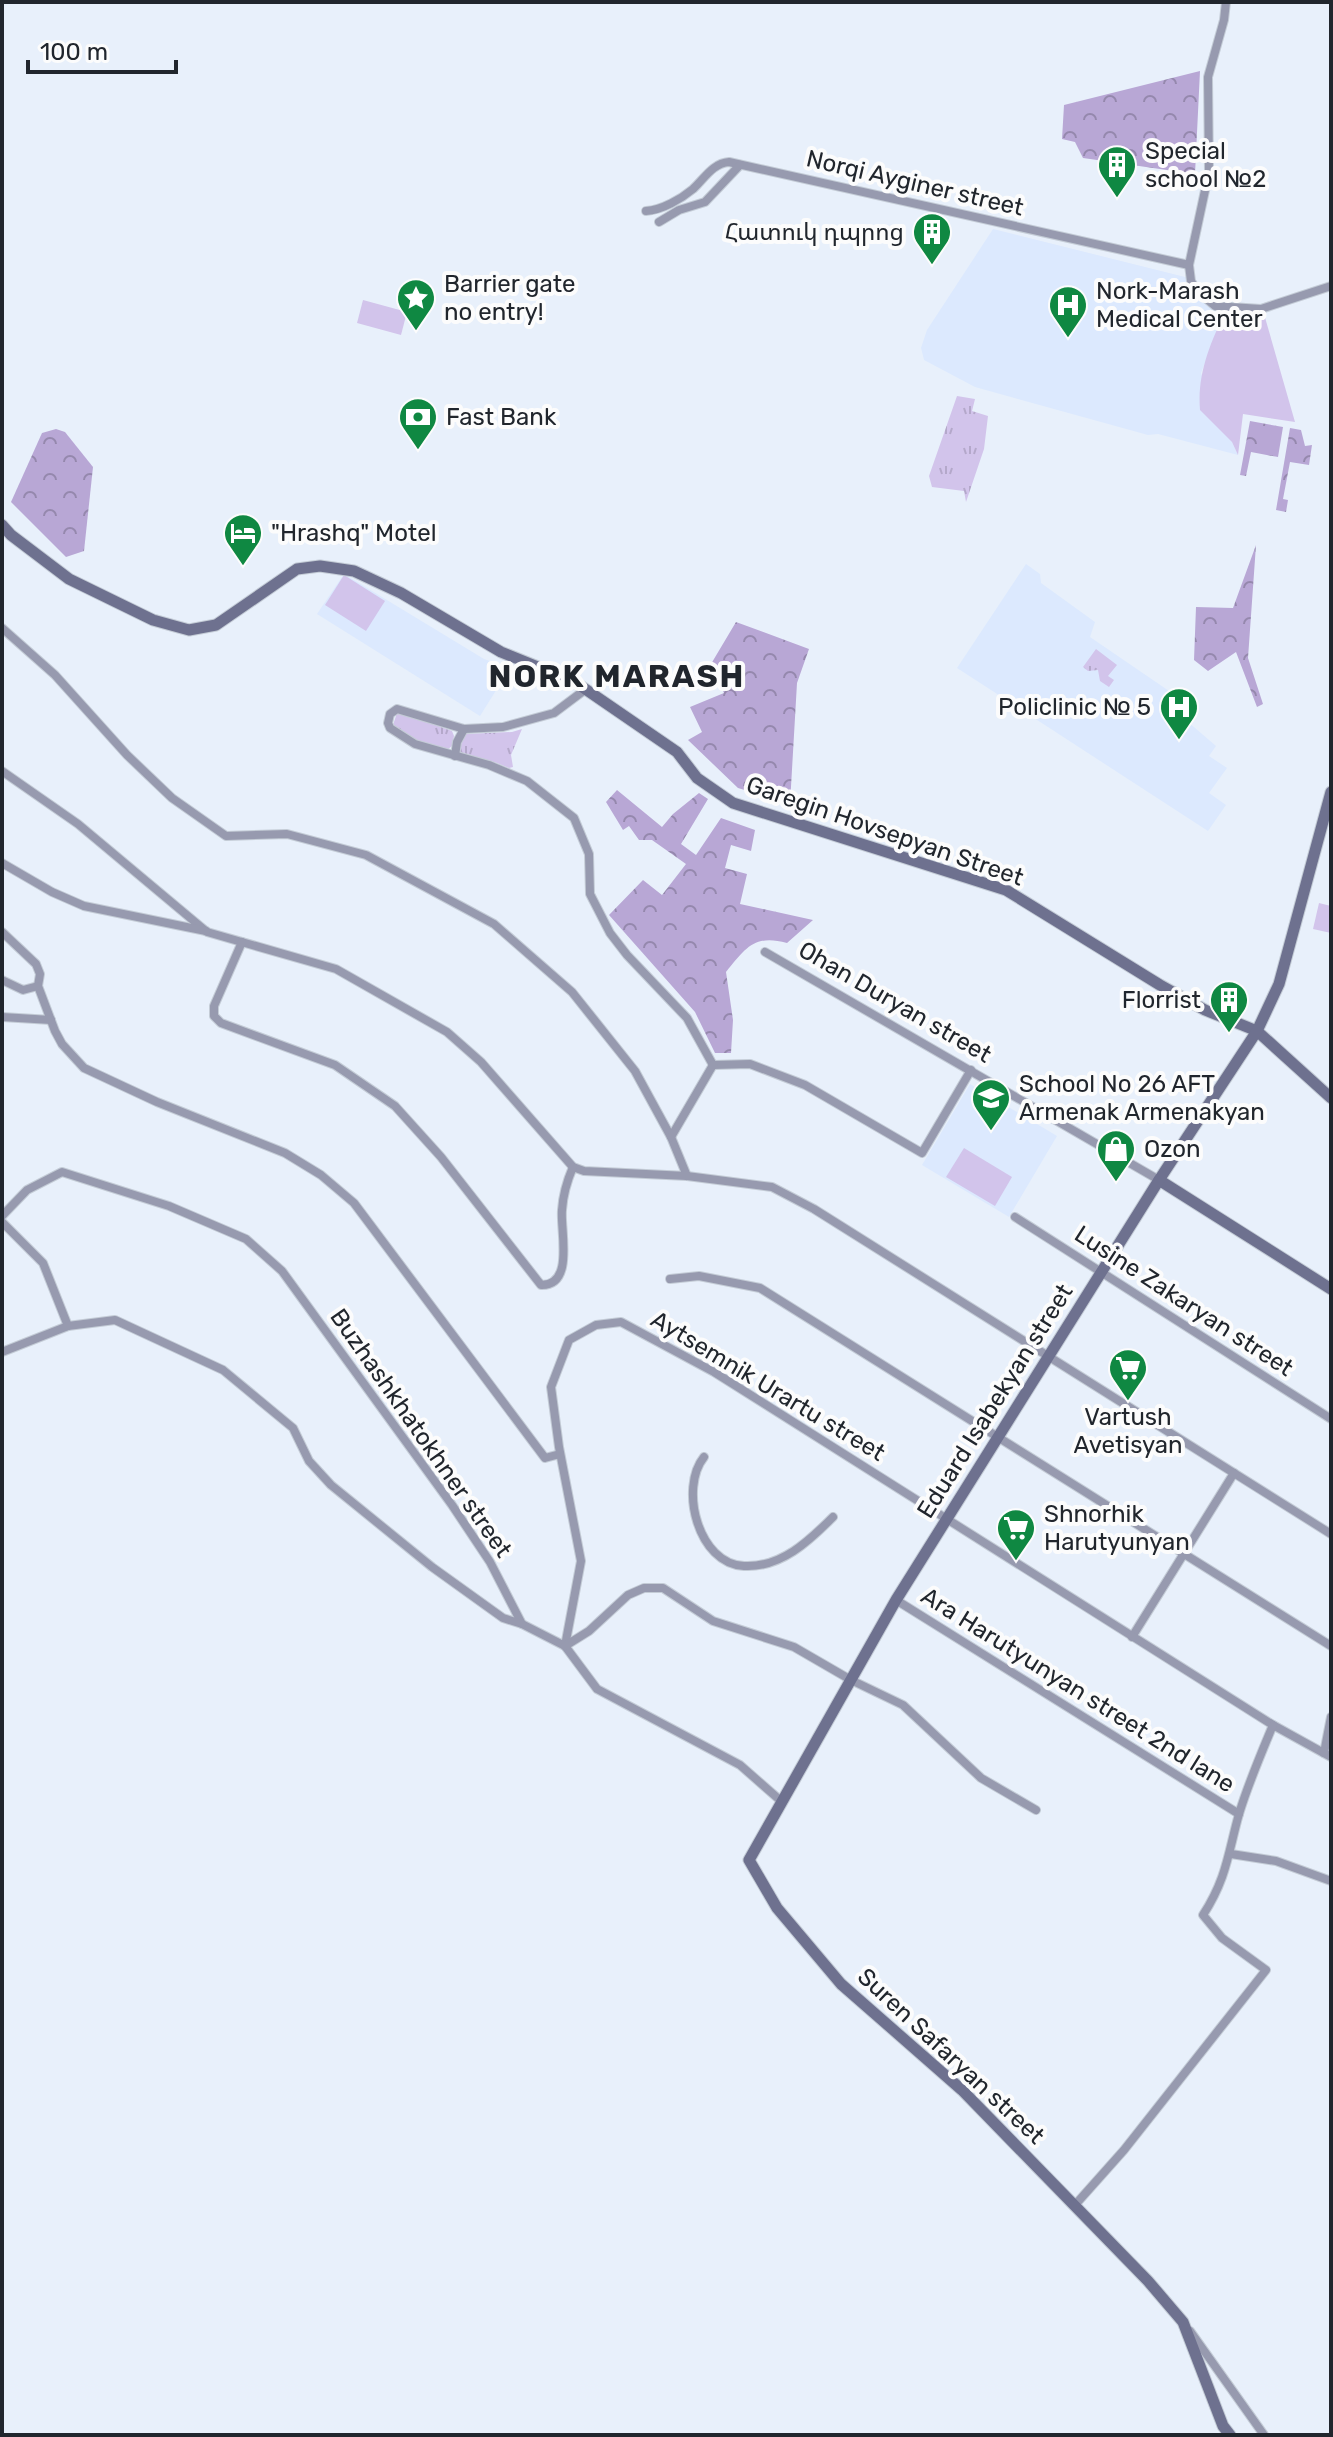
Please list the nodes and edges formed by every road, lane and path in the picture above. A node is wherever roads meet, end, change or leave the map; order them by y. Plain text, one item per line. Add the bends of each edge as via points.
1 (1226, 2) edge
2 (740, 165) junction
3 (646, 211) dead end
4 (659, 222) dead end
5 (1189, 265) junction
6 (1331, 286) edge
7 (2, 525) edge
8 (2, 628) edge
9 (586, 689) junction
10 (464, 729) junction
11 (455, 756) junction
12 (2, 771) edge
13 (1331, 792) edge
14 (2, 863) edge
15 (2, 932) edge
16 (207, 932) junction
17 (242, 942) junction
18 (765, 952) dead end
19 (2, 980) edge
20 (38, 986) junction
21 (2, 1017) edge
22 (51, 1020) junction
23 (1257, 1031) junction
24 (713, 1065) junction
25 (971, 1070) junction
26 (1331, 1098) edge
27 (671, 1137) junction
28 (573, 1167) junction
29 (687, 1176) junction
30 (1159, 1180) junction
31 (1015, 1217) dead end
32 (2, 1219) edge
33 (1102, 1272) junction
34 (670, 1279) dead end
35 (1331, 1289) edge
36 (68, 1326) junction
37 (2, 1352) edge
38 (1049, 1355) junction
39 (1331, 1419) edge
40 (997, 1438) junction
41 (560, 1454) junction
42 (704, 1457) dead end
43 (1234, 1473) junction
44 (833, 1517) dead end
45 (948, 1520) junction
46 (1331, 1534) edge
47 (1184, 1553) junction
48 (896, 1600) junction
49 (522, 1624) junction
50 (1132, 1637) junction
51 (565, 1646) junction
52 (1331, 1646) edge
53 (851, 1680) junction
54 (1331, 1717) edge
55 (1273, 1725) junction
56 (1328, 1755) edge
57 (781, 1801) junction
58 (1036, 1810) dead end
59 (1239, 1814) junction
60 (1231, 1854) junction
61 (1331, 1881) edge
62 (1075, 2205) junction
63 (1183, 2322) junction
64 (1230, 2435) edge
65 (1264, 2435) edge

1 - 5 street via 1208,77 1209,172
2 - 3 street via 721,163 691,191
2 - 4 street via 705,202
2 - 5 street, Norqi Ayginer street
5 - 6 street via 1194,287 1215,306 1261,309
7 - 9 main road, Garegin Hovsepyan Street via 69,579 153,620 189,630 216,625 297,569 345,568 401,593 501,652
8 - 27 street via 55,675 172,798 226,836 287,834 366,855 494,924 572,992 635,1071
9 - 10 street via 554,713 503,727
9 - 23 main road, Garegin Hovsepyan Street via 677,752 697,778 733,803 1006,890 1160,985
10 - 11 street
10 - 11 street via 400,709 389,718 390,728 415,744
11 - 24 street via 527,781 574,818 589,854 590,894 610,933 687,1018
12 - 16 street via 78,824
13 - 23 main road, Eduard Isabekyan street via 1279,984
14 - 16 street via 84,906
15 - 20 street via 36,964
16 - 17 street
17 - 28 street via 336,969 447,1032 481,1062
17 - 28 street via 214,1016 335,1065 395,1106 538,1282 549,1284 564,1263 562,1209
18 - 25 street, Ohan Duryan street
19 - 20 street via 23,990
20 - 22 street
21 - 22 street
22 - 41 street via 62,1044 84,1068 285,1153 354,1203 545,1458
23 - 26 main road, Garegin Hovsepyan Street
23 - 30 main road, Eduard Isabekyan street
24 - 25 street via 750,1064 805,1085 922,1153
24 - 27 street
25 - 30 street, Ohan Duryan street
27 - 29 street
28 - 29 street
29 - 38 street via 772,1187
30 - 33 main road, Eduard Isabekyan street
30 - 35 main road, Ohan Duryan street
31 - 33 street, Lusine Zakaryan street
32 - 36 street, Buzhashkhatokhner street via 43,1263
32 - 49 street, Buzhashkhatokhner street via 27,1190 62,1172 169,1206 246,1239 282,1271 452,1505
33 - 38 main road, Eduard Isabekyan street
33 - 39 street, Lusine Zakaryan street
34 - 40 street via 699,1276 760,1288
36 - 37 street
36 - 49 street via 115,1320 223,1370 293,1428 309,1461 331,1485 432,1567 503,1618
38 - 40 main road, Eduard Isabekyan street
38 - 43 street
40 - 45 main road, Eduard Isabekyan street
40 - 47 street
41 - 45 street, Aytsemnik Urartu street via 551,1387 569,1340 596,1325 621,1322 746,1391
41 - 51 street via 581,1561
42 - 44 street via 692,1483 694,1510 708,1544 731,1564 757,1565 787,1555
43 - 46 street
43 - 47 street
45 - 48 main road, Eduard Isabekyan street
45 - 50 street, Aytsemnik Urartu street
47 - 50 street
47 - 52 street
48 - 53 main road, Eduard Isabekyan street
48 - 59 street, Ara Harutyunyan street 2nd lane
49 - 51 street
50 - 55 street, Aytsemnik Urartu street
51 - 53 street via 628,1595 663,1588 713,1621 794,1647
51 - 57 street via 597,1689 740,1765
53 - 57 main road, Eduard Isabekyan street
53 - 58 street via 903,1705 981,1778
54 - 56 street
55 - 56 street, Aytsemnik Urartu street
55 - 59 street
57 - 62 main road, Suren Safaryan street via 749,1860 777,1908 841,1984 962,2090
59 - 60 street
60 - 61 street via 1276,1861
60 - 62 street via 1219,1891 1203,1915 1222,1938 1266,1970
62 - 63 main road, Suren Safaryan street
63 - 64 main road, Suren Safaryan street
63 - 65 street

